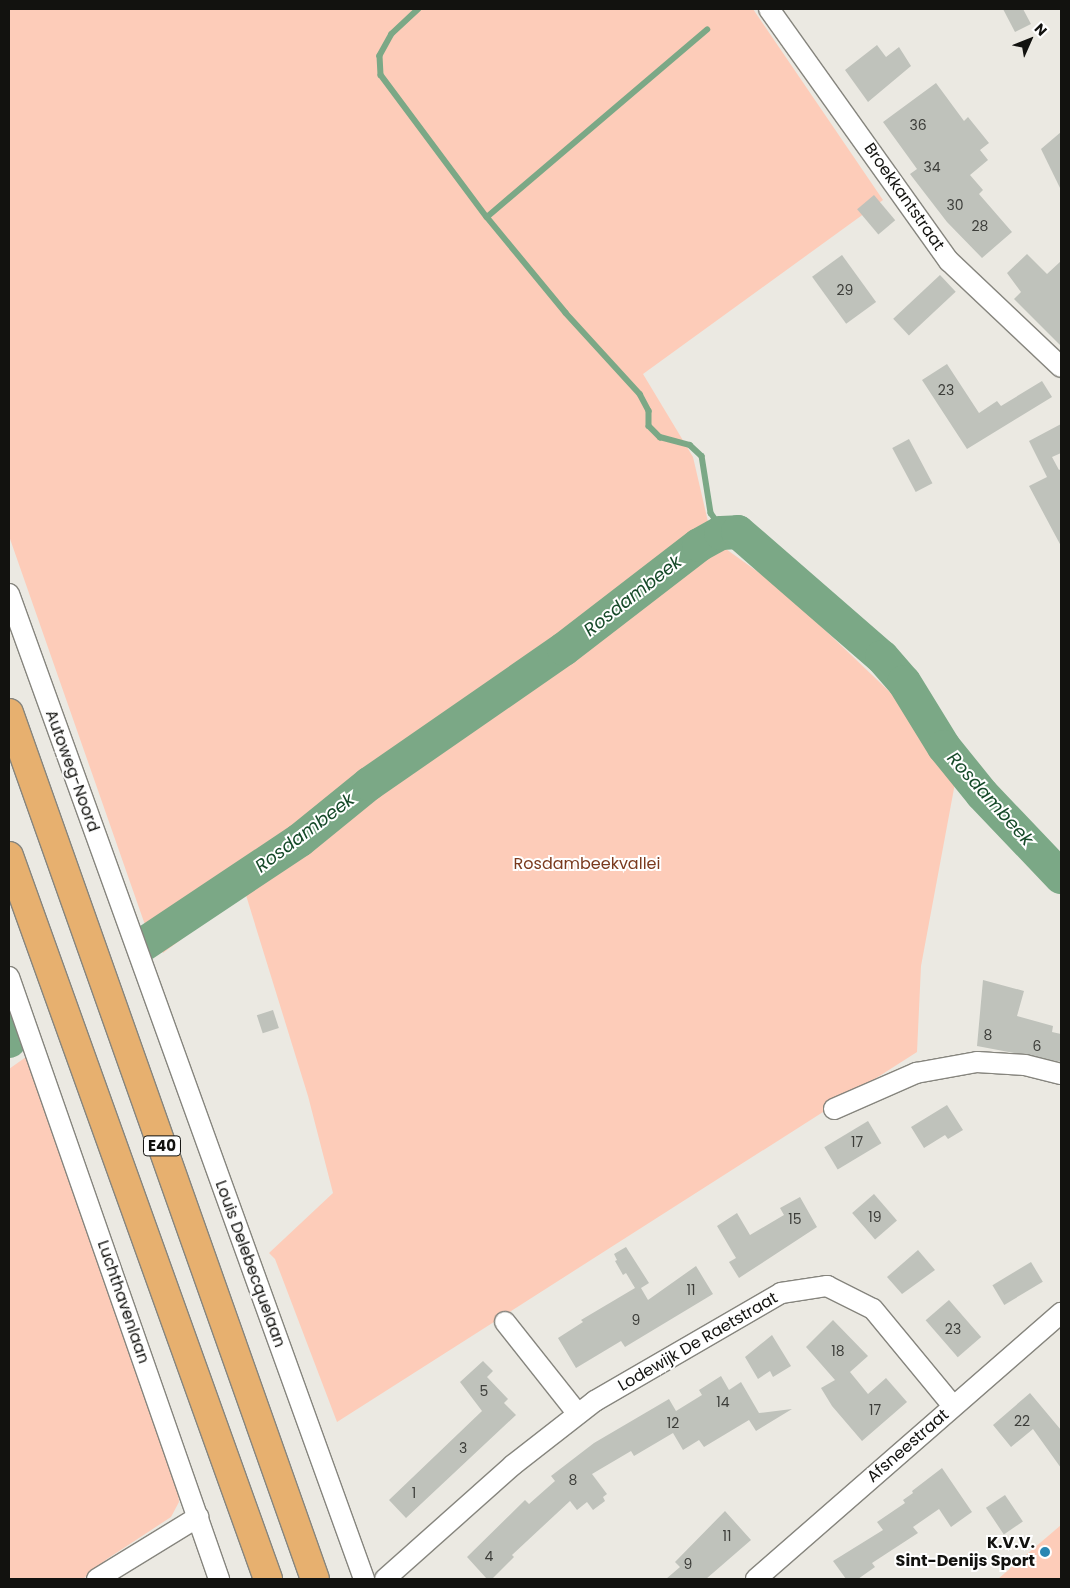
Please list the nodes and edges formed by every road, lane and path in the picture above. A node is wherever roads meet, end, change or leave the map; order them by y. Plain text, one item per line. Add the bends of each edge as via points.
1 (769, 9) edge
2 (1061, 367) edge
3 (9, 594) edge
4 (9, 713) edge
5 (9, 856) edge
6 (135, 948) joint
7 (9, 977) edge
8 (1061, 1074) edge
9 (834, 1109) dead end
10 (1061, 1313) edge
11 (505, 1322) dead end
12 (953, 1406) junction
13 (578, 1414) junction
14 (198, 1518) junction
15 (97, 1579) edge
16 (219, 1579) edge
17 (268, 1579) edge
18 (315, 1579) edge
19 (364, 1579) edge
20 (385, 1579) edge
21 (756, 1579) edge

1 - 2 street, Broekkantstraat via 949,261
3 - 6 street, Autoweg-Noord
4 - 18 highway, E40
5 - 17 highway, E40
6 - 19 street, Louis Delebecquelaan
7 - 14 street, Luchthavenlaan
8 - 9 street via 1025,1065 976,1062 916,1073
10 - 12 street, Afsneestraat
11 - 13 street
12 - 13 street, Lodewijk De Raetstraat via 873,1309 827,1286 781,1293
12 - 21 street, Afsneestraat
13 - 20 street, Lodewijk De Raetstraat via 513,1465
14 - 15 street
14 - 16 street, Luchthavenlaan

